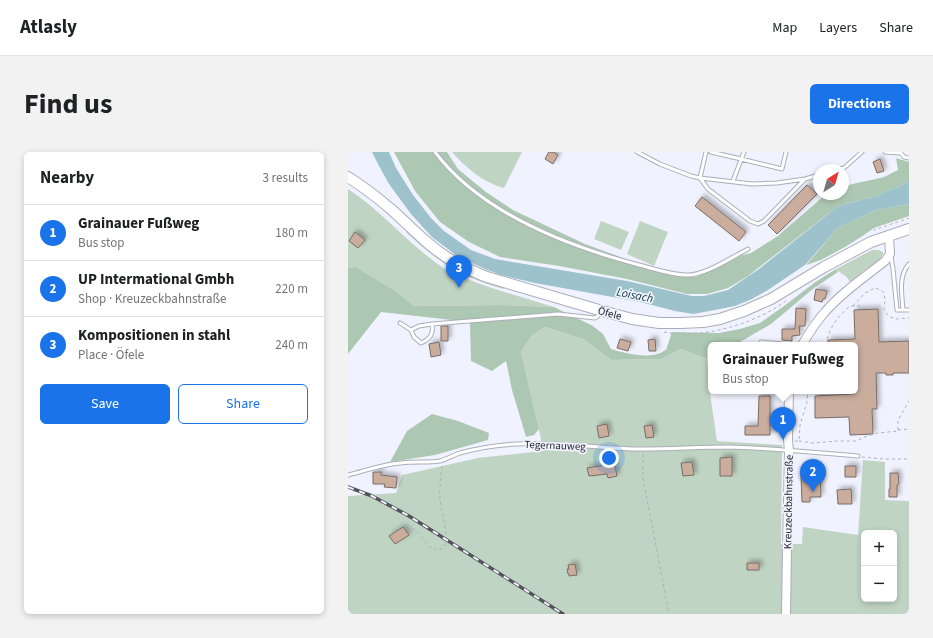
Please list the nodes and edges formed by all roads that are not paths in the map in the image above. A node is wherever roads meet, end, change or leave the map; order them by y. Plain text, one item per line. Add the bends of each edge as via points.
1 (435, 152) edge
2 (637, 152) edge
3 (706, 152) edge
4 (711, 152) edge
5 (744, 152) edge
6 (786, 152) edge
7 (862, 152) edge
8 (885, 152) edge
9 (900, 152) edge
10 (909, 158) edge
11 (742, 159) junction
12 (848, 164) edge
13 (348, 177) edge
14 (813, 177) edge
15 (700, 178) junction
16 (805, 179) junction
17 (733, 181) junction
18 (909, 229) edge
19 (889, 235) junction
20 (748, 249) dead end
21 (890, 254) junction
22 (909, 264) edge
23 (599, 310) junction
24 (903, 310) junction
25 (909, 310) edge
26 (400, 323) dead end
27 (432, 324) junction
28 (411, 330) junction
29 (804, 342) edge
30 (790, 394) edge
31 (789, 451) junction
32 (858, 456) road end
33 (348, 474) edge
34 (786, 614) edge

1 - 20 lane via 456,176 508,215 575,245 623,261 688,276 698,274
2 - 15 lane via 660,164
3 - 15 lane
4 - 11 lane
5 - 11 lane
6 - 11 lane via 782,169
7 - 12 lane
8 - 9 lane
9 - 10 lane
11 - 17 lane
13 - 23 main road, Öfele via 371,192 434,248 458,264 486,277
14 - 16 lane
15 - 16 lane via 708,189 750,221 758,224
15 - 17 lane
16 - 17 lane via 758,184
18 - 19 main road, Öfele
19 - 21 street
19 - 23 main road, Öfele via 824,267 770,299 720,318 681,324 659,323
21 - 24 lane via 897,310
21 - 29 street via 826,311
22 - 24 lane via 903,274
23 - 27 lane via 595,318 558,314
24 - 25 lane
26 - 28 lane
27 - 28 lane
27 - 28 lane via 433,330 428,340 421,344
30 - 31 street, Kreuzeckbahnstraße
31 - 32 lane, Tegernauweg
31 - 33 lane, Tegernauweg via 729,447 643,449 515,444 461,453 432,462 401,463
31 - 34 street, Kreuzeckbahnstraße

